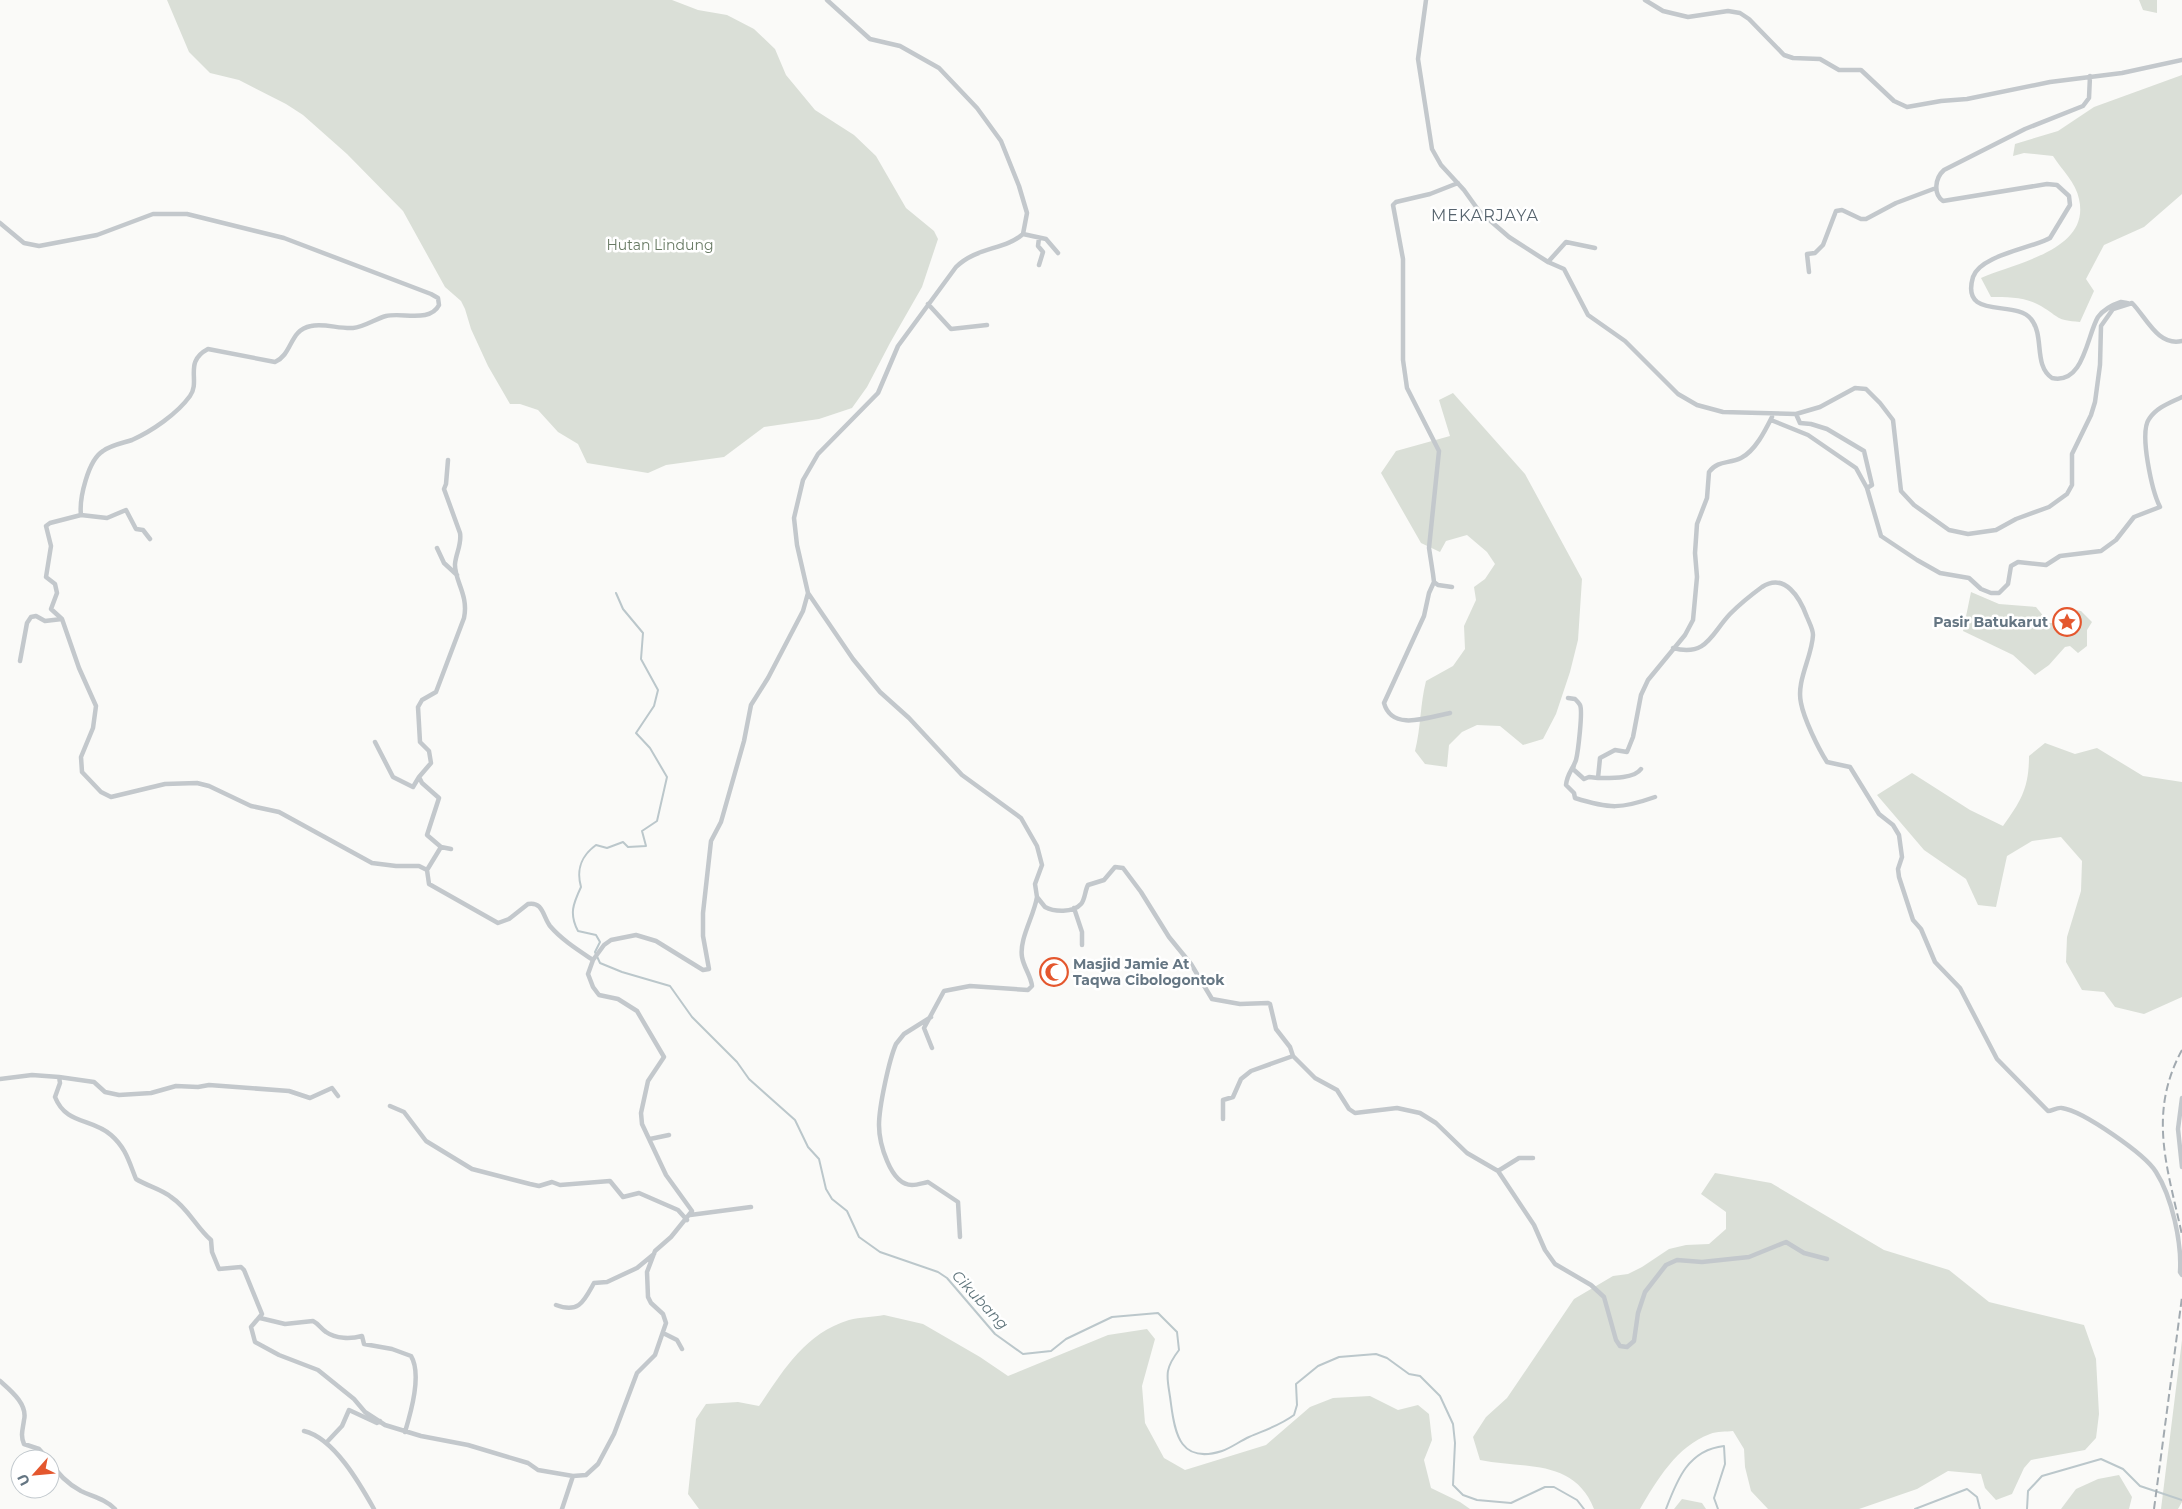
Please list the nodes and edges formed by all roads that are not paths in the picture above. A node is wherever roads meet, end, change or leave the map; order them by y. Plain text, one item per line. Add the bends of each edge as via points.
1 (827, 0) edge
2 (1426, 0) edge
3 (1645, 0) edge
4 (2182, 60) edge
5 (2090, 76) junction
6 (1458, 183) junction
7 (1936, 188) junction
8 (0, 223) edge
9 (1023, 234) junction
10 (1039, 238) junction
11 (1596, 248) dead end
12 (1058, 253) dead end
13 (1548, 262) junction
14 (1039, 265) dead end
15 (1809, 272) dead end
16 (2127, 303) junction
17 (928, 304) junction
18 (987, 325) dead end
19 (2182, 341) edge
20 (2182, 397) edge
21 (1774, 414) junction
22 (1796, 414) junction
23 (1771, 420) junction
24 (448, 460) dead end
25 (1867, 488) junction
26 (81, 515) junction
27 (150, 539) dead end
28 (438, 548) dead end
29 (458, 575) junction
30 (1434, 582) junction
31 (1452, 587) dead end
32 (808, 593) junction
33 (62, 619) junction
34 (1673, 648) junction
35 (20, 660) dead end
36 (1568, 698) dead end
37 (1450, 713) dead end
38 (376, 742) dead end
39 (1575, 763) junction
40 (1641, 768) dead end
41 (419, 777) junction
42 (1598, 778) junction
43 (1655, 797) dead end
44 (441, 848) junction
45 (451, 848) dead end
46 (427, 870) junction
47 (1038, 897) junction
48 (1074, 908) junction
49 (1082, 945) dead end
50 (593, 960) junction
51 (931, 1017) junction
52 (932, 1048) dead end
53 (1293, 1056) junction
54 (59, 1077) junction
55 (0, 1079) edge
56 (338, 1096) dead end
57 (2182, 1098) edge
58 (390, 1106) dead end
59 (1223, 1119) dead end
60 (669, 1135) dead end
61 (650, 1139) junction
62 (1534, 1158) dead end
63 (2182, 1167) edge
64 (1498, 1171) junction
65 (751, 1207) dead end
66 (690, 1215) junction
67 (687, 1220) junction
68 (960, 1237) dead end
69 (654, 1253) junction
70 (1826, 1259) dead end
71 (2182, 1275) edge
72 (556, 1306) dead end
73 (260, 1318) junction
74 (663, 1333) junction
75 (682, 1349) dead end
76 (0, 1381) edge
77 (380, 1422) junction
78 (304, 1431) dead end
79 (405, 1432) junction
80 (326, 1444) junction
81 (39, 1449) edge
82 (60, 1474) edge
83 (573, 1476) junction
84 (115, 1509) edge
85 (374, 1509) edge
86 (562, 1509) edge

1 - 9 street via 870,39 900,46 939,68 977,108 1001,141 1019,186 1027,213
2 - 6 street via 1418,59 1432,149 1441,165
3 - 5 street via 1663,11 1688,18 1728,11 1740,13 1784,55 1820,59 1839,70 1861,70 1894,101 1907,107
4 - 5 street via 2122,73
5 - 7 street via 2089,98 2083,106 2025,129 1944,170 1938,177
6 - 13 street via 1489,221
6 - 30 street via 1393,205 1403,259 1403,360 1407,388 1439,451 1429,548
7 - 15 street via 1896,202 1866,219 1842,210 1836,212 1823,245 1815,253 1807,254
7 - 16 street via 1940,199 1946,201 2047,184 2056,185 2069,196 2070,205 2050,238 1986,264 1974,273 1971,286 1975,297 1984,306 2018,310 2031,318 2038,334 2043,369 2052,378 2060,379 2078,367 2104,311 2121,302
8 - 26 street via 24,243 39,246 97,235 153,214 188,214 284,238 432,294 439,302 434,311 422,315 387,316 355,328 305,328 293,337 286,355 275,362 205,350 194,363 191,394 183,405 134,439 102,451 94,460 84,488
9 - 10 street
9 - 17 street via 1012,242 992,247 960,263
10 - 12 street via 1046,239
10 - 14 street via 1038,246 1043,252
11 - 13 street via 1566,242
13 - 21 street via 1566,272 1588,315 1626,341 1678,394 1697,405 1718,411
16 - 19 street via 2133,304 2162,338
16 - 22 street via 2113,309 2101,326 2095,402 2073,453 2069,492 2049,507 1996,530 1968,534 1949,530 1907,498 1899,486 1893,420 1866,389 1855,388 1820,407
17 - 18 street via 951,329
17 - 32 street via 898,346 878,393 818,454 803,480 794,518
20 - 25 street via 2156,410 2148,421 2146,445 2151,483 2160,507 2134,517 2116,540 2102,551 2060,556 2046,565 2018,562 2011,566 2008,584 1999,593 1986,591 1968,578 1940,573 1881,536
21 - 22 street
21 - 23 street
22 - 25 street via 1800,423 1827,429 1864,451 1872,485
23 - 25 street via 1808,435 1856,468
23 - 34 street via 1747,455 1717,464 1709,472 1707,498 1697,524 1695,553 1698,577 1693,620
24 - 29 street via 444,489 461,539 455,565
26 - 27 street via 107,518 126,510 136,529 143,530
26 - 33 street via 46,526 51,546 46,577 55,584 57,593 51,609
28 - 29 street via 444,563
29 - 41 street via 465,602 464,618 436,692 418,706 420,742 429,751 431,763
30 - 31 street
30 - 37 street via 1424,616 1384,703 1390,713 1402,720
32 - 47 street via 880,692 962,775 1022,818 1037,846 1042,865 1036,881
32 - 50 street via 803,611 749,708 744,741 721,822 711,842 703,917 709,969 703,970 642,936 616,938
33 - 35 street via 45,621 36,616 30,617
33 - 46 street via 96,706 93,728 81,757 82,772 101,792 111,797 165,784 197,783 251,806 279,812 372,863 419,866
34 - 42 street via 1651,675 1641,695 1627,752 1616,750 1600,758
34 - 71 street via 1688,650 1704,646 1741,604 1772,582 1788,586 1797,596 1813,633 1800,694 1802,708 1827,762 1850,767 1879,814 1898,832 1902,858 1899,878 1913,920 1921,929 1935,962 1960,988 1994,1055 2015,1080 2048,1111 2063,1108 2093,1121 2154,1169 2170,1204
36 - 39 street via 1575,698 1580,704 1582,715
38 - 41 street via 393,778 412,787
39 - 42 street via 1573,769 1584,779
39 - 43 street via 1567,774 1566,785 1575,798 1604,807 1630,806
40 - 42 street via 1636,774 1613,779
41 - 44 street via 439,797 427,837
44 - 45 street
44 - 46 street
46 - 50 street via 429,884 498,923 509,919 528,904 535,904 553,930
47 - 48 street via 1048,909
47 - 51 street via 1025,934 1022,955 1032,986 1028,990 967,986 944,991
48 - 49 street via 1082,932
48 - 53 street via 1082,903 1088,885 1104,880 1113,869 1122,867 1191,964 1209,997 1240,1004 1270,1004 1276,1029
50 - 61 street via 588,974 593,987 599,995 615,998 637,1011 664,1057 648,1081 642,1113 642,1124
51 - 52 street via 924,1028
51 - 68 street via 904,1034 896,1044 879,1125 886,1158 900,1180 912,1185 928,1182 958,1202
53 - 59 street via 1251,1071 1241,1079 1233,1097 1223,1100
53 - 64 street via 1315,1078 1337,1090 1352,1112 1398,1108 1420,1114 1436,1122 1466,1153
54 - 55 street via 32,1075
54 - 56 street via 94,1082 105,1092 119,1095 151,1093 176,1086 209,1085 289,1091 310,1098 332,1088
54 - 73 street via 55,1097 60,1108 76,1119 109,1133 130,1160 136,1179 169,1195 186,1210 211,1240 219,1269 243,1268 262,1314
57 - 63 street via 2178,1129
58 - 67 street via 404,1112 426,1141 473,1170 539,1186 552,1182 560,1185 610,1181 623,1197 639,1193 678,1210
60 - 61 street
61 - 66 street via 666,1176 692,1209
62 - 64 street via 1519,1158
64 - 70 street via 1555,1264 1591,1285 1604,1297 1616,1340 1622,1347 1634,1341 1638,1313 1647,1287 1673,1261 1702,1262 1749,1257 1786,1242 1804,1253
65 - 66 street
66 - 67 street
67 - 69 street
69 - 72 street via 637,1268 607,1282 594,1283 587,1297 575,1308
69 - 74 street via 647,1272 647,1286 651,1303 665,1317
73 - 77 street via 250,1329 254,1342 318,1370
73 - 79 street via 285,1324 314,1322 334,1336 362,1336 364,1344 411,1356 416,1366 413,1405
74 - 75 street via 676,1340
74 - 83 street via 653,1357 637,1373 614,1434 598,1464 586,1475
76 - 81 street via 19,1400 25,1417 21,1432 24,1444
77 - 79 street
77 - 80 street via 349,1410 342,1426
78 - 80 street
79 - 83 street via 468,1445 528,1463 538,1470
80 - 85 street via 344,1464
82 - 84 street
83 - 86 street

